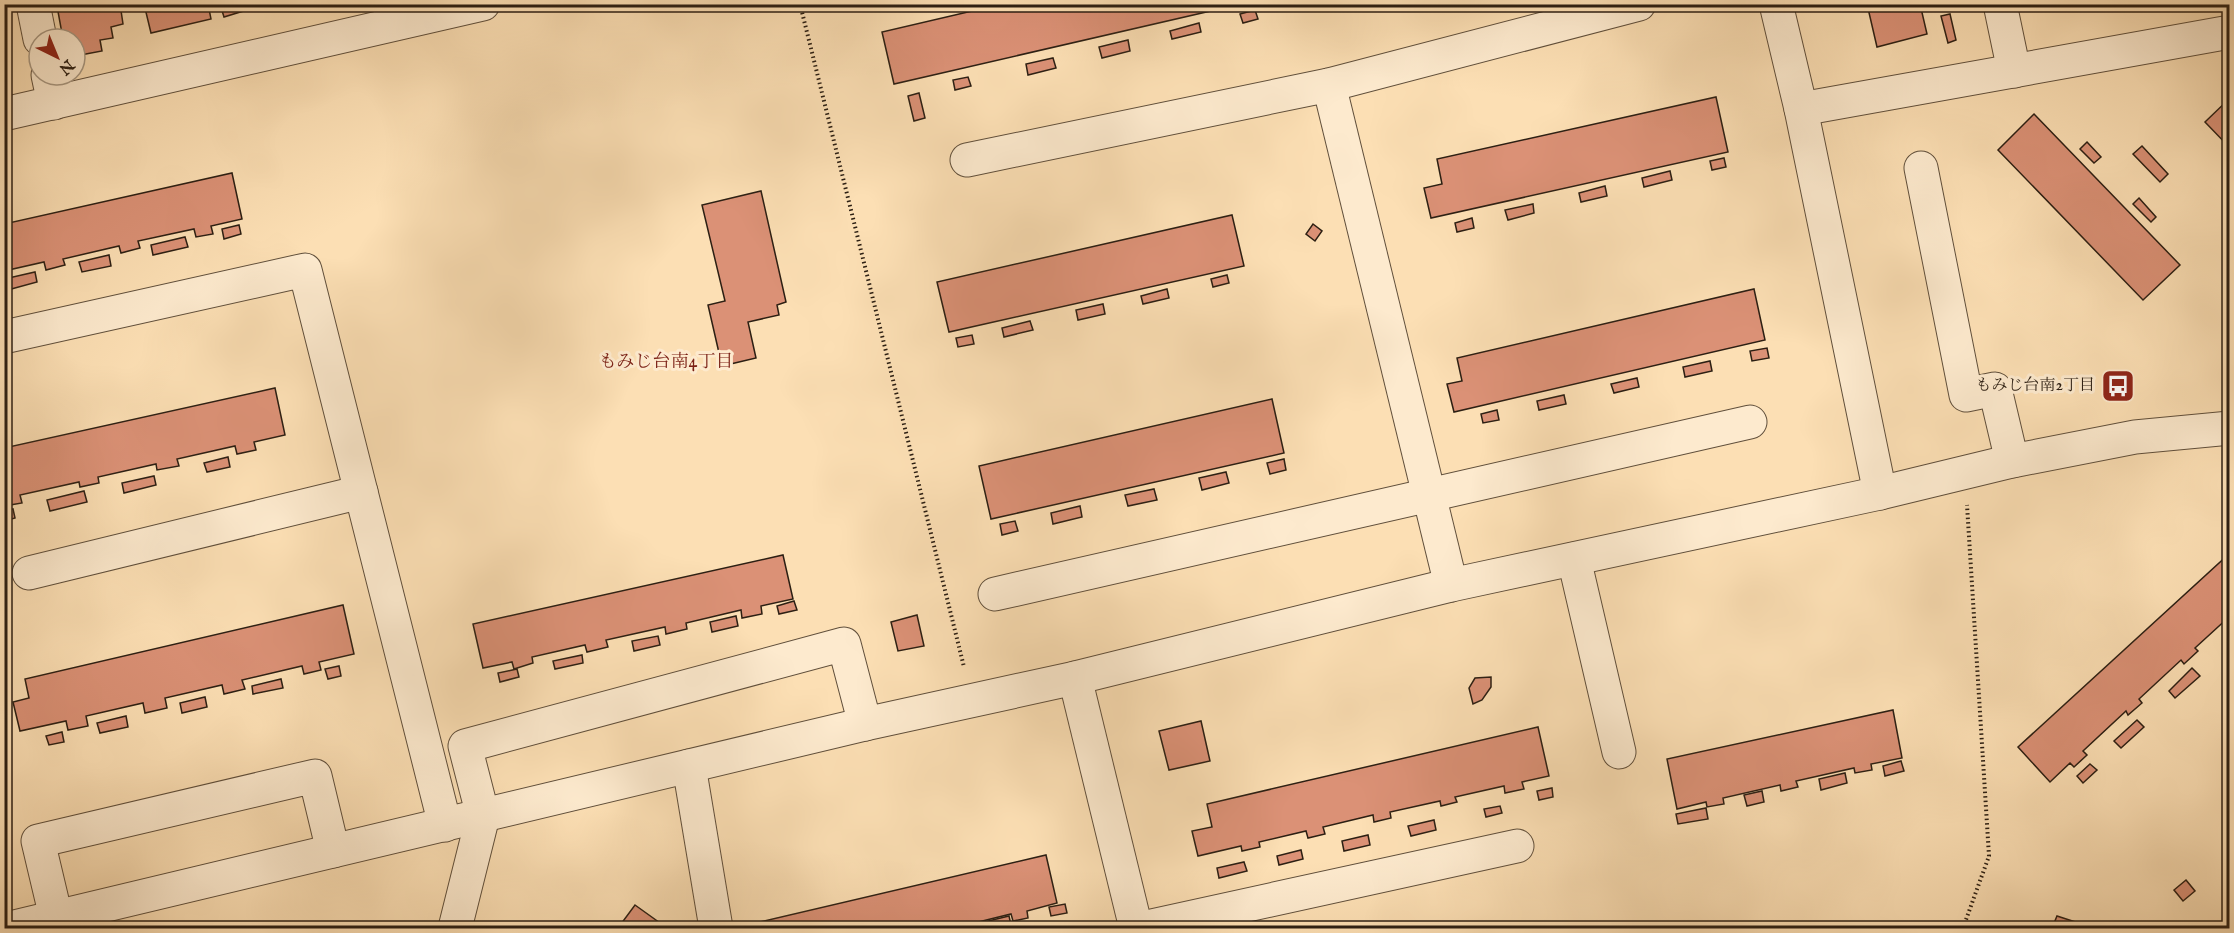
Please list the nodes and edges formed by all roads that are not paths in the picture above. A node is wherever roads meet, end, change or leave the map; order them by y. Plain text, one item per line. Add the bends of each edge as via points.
1 (33, 4) edge
2 (483, 4) edge
3 (1639, 4) edge
4 (1776, 4) edge
5 (2000, 4) edge
6 (38, 27) edge
7 (2229, 32) edge
8 (2014, 71) junction
9 (1329, 85) junction
10 (51, 89) edge
11 (1801, 109) junction
12 (4, 114) edge
13 (967, 160) dead end
14 (1921, 168) dead end
15 (4, 337) edge
16 (1750, 422) dead end
17 (2229, 428) edge
18 (2012, 461) junction
19 (362, 492) junction
20 (1880, 493) junction
21 (1430, 497) junction
22 (1574, 559) junction
23 (29, 573) dead end
24 (1451, 585) junction
25 (995, 594) dead end
26 (1075, 678) junction
27 (865, 724) junction
28 (1619, 752) dead end
29 (689, 766) junction
30 (483, 816) junction
31 (445, 825) junction
32 (1517, 846) dead end
33 (333, 851) junction
34 (56, 917) junction
35 (10, 928) edge
36 (455, 928) edge
37 (716, 928) edge
38 (1136, 928) edge
39 (1142, 928) edge

1 - 6 street
2 - 10 street
3 - 9 street
4 - 11 street
5 - 8 street
7 - 8 street
8 - 11 street
9 - 13 street
9 - 21 street
10 - 12 street
11 - 20 street
14 - 18 street via 1966,395 1995,389
15 - 19 street via 305,270
16 - 21 street
17 - 18 street via 2135,437
18 - 20 street
19 - 23 street
19 - 31 street
20 - 22 street
21 - 24 street
21 - 25 street
22 - 24 street
22 - 28 street
24 - 26 street
26 - 27 street
26 - 38 street
27 - 29 street
27 - 30 street via 844,644 465,746
29 - 30 street
29 - 37 street
30 - 31 street
30 - 36 street
31 - 33 street
32 - 39 street
33 - 34 street
33 - 34 street via 315,776 50,838 38,841
34 - 35 street

